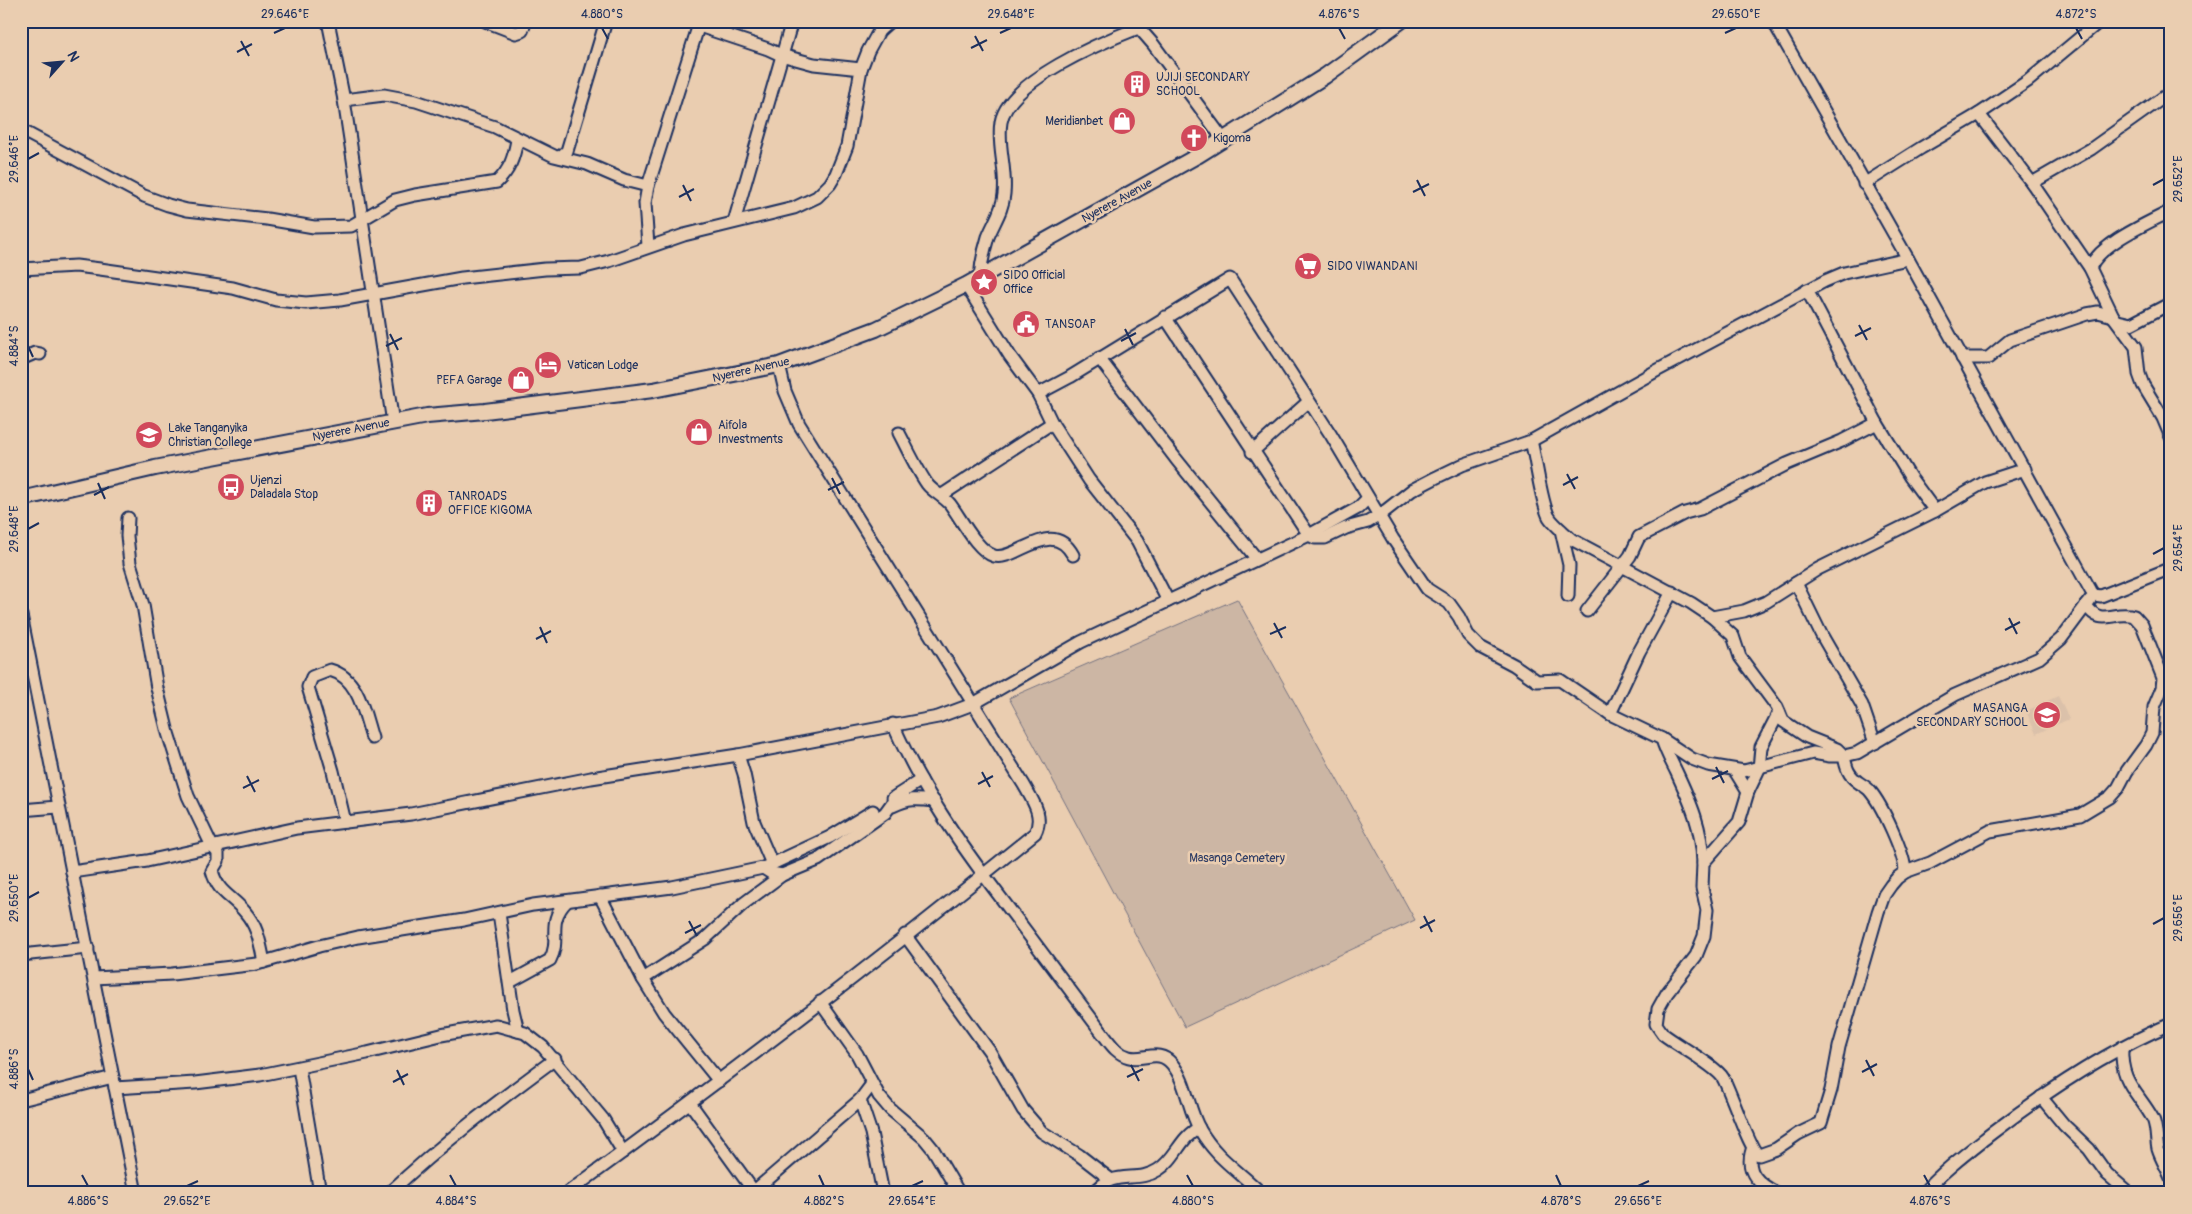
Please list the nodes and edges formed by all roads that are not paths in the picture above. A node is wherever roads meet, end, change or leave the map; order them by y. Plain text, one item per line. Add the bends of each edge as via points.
1 (328, 21) edge
2 (485, 21) edge
3 (526, 21) edge
4 (606, 21) edge
5 (792, 21) edge
6 (890, 21) edge
7 (1401, 21) edge
8 (1773, 21) edge
9 (2100, 21) edge
10 (699, 24) edge
11 (1136, 24) edge
12 (781, 56) junction
13 (861, 69) junction
14 (2171, 92) edge
15 (344, 100) junction
16 (1979, 114) junction
17 (21, 130) edge
18 (1224, 139) junction
19 (517, 140) junction
20 (560, 157) junction
21 (1864, 184) junction
22 (2032, 184) junction
23 (648, 186) junction
24 (2171, 211) edge
25 (362, 219) junction
26 (734, 222) junction
27 (648, 246) junction
28 (1908, 258) junction
29 (2090, 268) junction
30 (21, 269) edge
31 (980, 278) junction
32 (966, 285) junction
33 (1807, 290) junction
34 (374, 294) junction
35 (2171, 303) edge
36 (1165, 317) junction
37 (2116, 318) junction
38 (40, 354) dead end
39 (21, 358) edge
40 (1099, 358) junction
41 (1962, 358) junction
42 (780, 365) junction
43 (1038, 394) junction
44 (1308, 402) junction
45 (2167, 416) edge
46 (393, 422) junction
47 (1052, 423) junction
48 (1877, 423) junction
49 (899, 433) dead end
50 (2171, 437) edge
51 (1531, 441) junction
52 (1252, 452) junction
53 (2024, 469) junction
54 (942, 495) junction
55 (1368, 498) junction
56 (21, 499) edge
57 (1935, 511) junction
58 (1380, 515) junction
59 (128, 518) dead end
60 (1561, 530) junction
61 (1309, 535) junction
62 (1073, 555) dead end
63 (1256, 558) junction
64 (1620, 566) junction
65 (2171, 568) edge
66 (1796, 583) junction
67 (1672, 592) junction
68 (2094, 594) junction
69 (1568, 596) dead end
70 (1168, 601) junction
71 (2086, 604) junction
72 (1587, 611) dead end
73 (21, 615) edge
74 (1712, 617) junction
75 (33, 670) junction
76 (21, 673) edge
77 (973, 704) junction
78 (1779, 712) junction
79 (1610, 714) junction
80 (893, 724) junction
81 (372, 738) dead end
82 (1662, 740) junction
83 (1875, 743) junction
84 (738, 755) junction
85 (1844, 756) junction
86 (1759, 769) junction
87 (1735, 771) junction
88 (921, 780) junction
89 (1748, 792) junction
90 (898, 795) junction
91 (934, 801) junction
92 (58, 807) junction
93 (890, 808) junction
94 (21, 810) edge
95 (345, 822) junction
96 (212, 846) junction
97 (1902, 853) junction
98 (1703, 863) junction
99 (767, 866) junction
100 (1920, 866) junction
101 (72, 872) junction
102 (1906, 872) junction
103 (782, 875) junction
104 (984, 875) junction
105 (600, 896) junction
106 (567, 901) junction
107 (499, 913) junction
108 (905, 935) junction
109 (88, 948) junction
110 (21, 956) edge
111 (264, 962) junction
112 (94, 978) junction
113 (643, 979) junction
114 (510, 982) junction
115 (820, 1002) junction
116 (2171, 1024) edge
117 (518, 1031) junction
118 (2122, 1047) junction
119 (555, 1059) junction
120 (299, 1068) junction
121 (719, 1081) junction
122 (114, 1082) junction
123 (872, 1084) junction
124 (2041, 1098) junction
125 (21, 1100) edge
126 (860, 1100) junction
127 (690, 1103) junction
128 (1199, 1128) junction
129 (1752, 1150) junction
130 (624, 1152) junction
131 (2171, 1178) edge
132 (1110, 1179) junction
133 (753, 1192) edge
134 (136, 1193) edge
135 (320, 1193) edge
136 (389, 1193) edge
137 (567, 1193) edge
138 (882, 1193) edge
139 (959, 1193) edge
140 (1094, 1193) edge
141 (1261, 1193) edge
142 (1777, 1193) edge
143 (1923, 1193) edge
144 (2129, 1193) edge

1 - 15 street
2 - 3 street via 516,33 522,31
4 - 20 street via 566,151
5 - 12 street
6 - 13 street via 879,31
7 - 18 main road, Nyerere Avenue via 1325,76
8 - 21 street
9 - 16 street via 2040,72
10 - 12 street
10 - 23 street
11 - 18 street
11 - 31 street via 1040,75 1007,105 1000,122 1004,194 997,221 988,238
12 - 13 street via 814,64
12 - 26 street
13 - 26 street via 847,146 830,184 810,201 794,208
14 - 22 street via 2091,149
15 - 19 street via 398,96 495,127
15 - 25 street
16 - 21 street
16 - 22 street
17 - 25 street via 144,196 187,210 314,227 351,226
18 - 31 main road, Nyerere Avenue
19 - 20 street
19 - 25 street via 512,161 497,182 395,200
20 - 23 street
21 - 28 street
22 - 29 street
23 - 27 street via 645,203
24 - 29 street via 2111,244 2093,260
25 - 34 street
26 - 27 street
27 - 34 street via 581,268 462,278
28 - 33 street via 1844,273
28 - 41 street
29 - 37 street
30 - 34 street via 76,266 196,282 276,300 306,303
31 - 32 main road, Nyerere Avenue
32 - 42 main road, Nyerere Avenue via 876,329
32 - 43 street
33 - 48 street
33 - 51 street
34 - 46 street
35 - 37 street via 2131,324
36 - 40 street
36 - 44 street via 1230,278
36 - 52 street
37 - 41 street via 2098,312 2087,314 2010,340 1988,358
37 - 45 street via 2136,347 2143,385
38 - 39 street
40 - 43 street
40 - 63 street
41 - 53 street
42 - 46 main road, Nyerere Avenue via 653,390
42 - 77 street via 785,391 799,424
43 - 47 street
44 - 52 street
44 - 55 street
45 - 50 street
46 - 56 main road, Nyerere Avenue via 155,468
47 - 54 street
47 - 70 street via 1089,480 1137,541
48 - 57 street
48 - 64 street via 1661,525 1640,537 1630,556
49 - 54 street via 927,485
51 - 58 street via 1435,478 1412,490
51 - 60 street via 1544,503 1549,516
52 - 61 street
53 - 57 street via 1985,482
53 - 68 street
54 - 62 street via 978,543 993,556 999,557 1035,542 1051,540 1066,546
55 - 58 street
55 - 61 street via 1358,508
57 - 66 street
58 - 61 street via 1325,538
58 - 79 street via 1427,589 1449,604 1468,635 1480,647 1537,682 1560,680
59 - 96 street via 130,563 142,605 168,733 188,796
60 - 64 street
60 - 69 street via 1569,565
61 - 63 street
63 - 70 street
64 - 67 street
64 - 72 street
65 - 68 street via 2100,596
66 - 74 street via 1766,602 1744,611
66 - 83 street via 1862,705
67 - 74 street
67 - 79 street
68 - 71 street
70 - 77 street via 1082,642
71 - 83 street via 2061,639 2038,658 1955,695
71 - 100 street via 2096,616 2134,616 2142,625 2163,678 2156,700 2152,733 2146,746 2126,771 2118,788 2094,808 2062,819 1990,831
73 - 75 street
74 - 78 street via 1733,636 1740,657
75 - 76 street
75 - 92 street
77 - 80 street via 938,717
77 - 104 street via 1024,785 1040,824 1035,833
78 - 85 street via 1787,724 1807,737 1837,749
78 - 86 street via 1761,747
79 - 82 street
80 - 84 street
80 - 88 street
81 - 95 street via 360,699 343,675 330,670 312,677 308,687 334,771
82 - 87 street via 1692,759
82 - 98 street via 1699,825
83 - 85 street
84 - 95 street via 591,778 411,814
84 - 99 street
85 - 86 street via 1814,753
85 - 97 street via 1846,770 1875,798
86 - 87 street
86 - 89 street
87 - 89 street
88 - 90 street
88 - 91 street
89 - 98 street via 1739,822
90 - 93 street
90 - 99 street via 830,837
91 - 93 street via 914,798
91 - 104 street
92 - 94 street
92 - 101 street
93 - 103 street via 818,860
95 - 96 street via 297,828
96 - 101 street
96 - 111 street via 218,853 218,861 212,871 214,880 252,921 258,932
97 - 100 street via 1912,864
97 - 102 street
98 - 129 street via 1702,888 1707,910 1704,936 1696,956 1666,993 1658,1009 1656,1024 1663,1034 1722,1076
99 - 103 street via 771,873
99 - 105 street via 672,887
100 - 102 street
101 - 109 street
102 - 129 street via 1884,895 1878,912 1821,1122 1776,1149 1763,1154
103 - 113 street via 743,904 705,939
104 - 108 street
104 - 128 street via 1115,1049 1130,1058 1157,1055 1171,1062
105 - 106 street
105 - 113 street
106 - 107 street
106 - 114 street via 558,910 550,960
107 - 111 street via 343,940
107 - 114 street
108 - 115 street
108 - 132 street via 990,1052 1023,1110 1042,1132
109 - 110 street
109 - 112 street
111 - 112 street via 172,974
112 - 122 street
113 - 121 street via 681,1036
114 - 117 street via 512,1010
115 - 121 street
115 - 123 street via 854,1048
116 - 118 street
117 - 119 street via 543,1046
117 - 120 street via 496,1025 474,1028
118 - 124 street
118 - 131 street via 2121,1060 2126,1078 2153,1120 2158,1149
119 - 130 street via 603,1119
119 - 136 street via 414,1169
120 - 122 street via 195,1083
120 - 135 street
121 - 127 street
122 - 125 street
122 - 134 street
123 - 126 street
123 - 139 street via 890,1108 933,1149
124 - 143 street via 1959,1159
124 - 144 street via 2089,1149 2107,1174
126 - 133 street
126 - 138 street
127 - 130 street
127 - 133 street
128 - 132 street via 1188,1134 1159,1170
128 - 141 street via 1222,1160
129 - 142 street via 1751,1170 1762,1185
130 - 137 street
132 - 140 street

